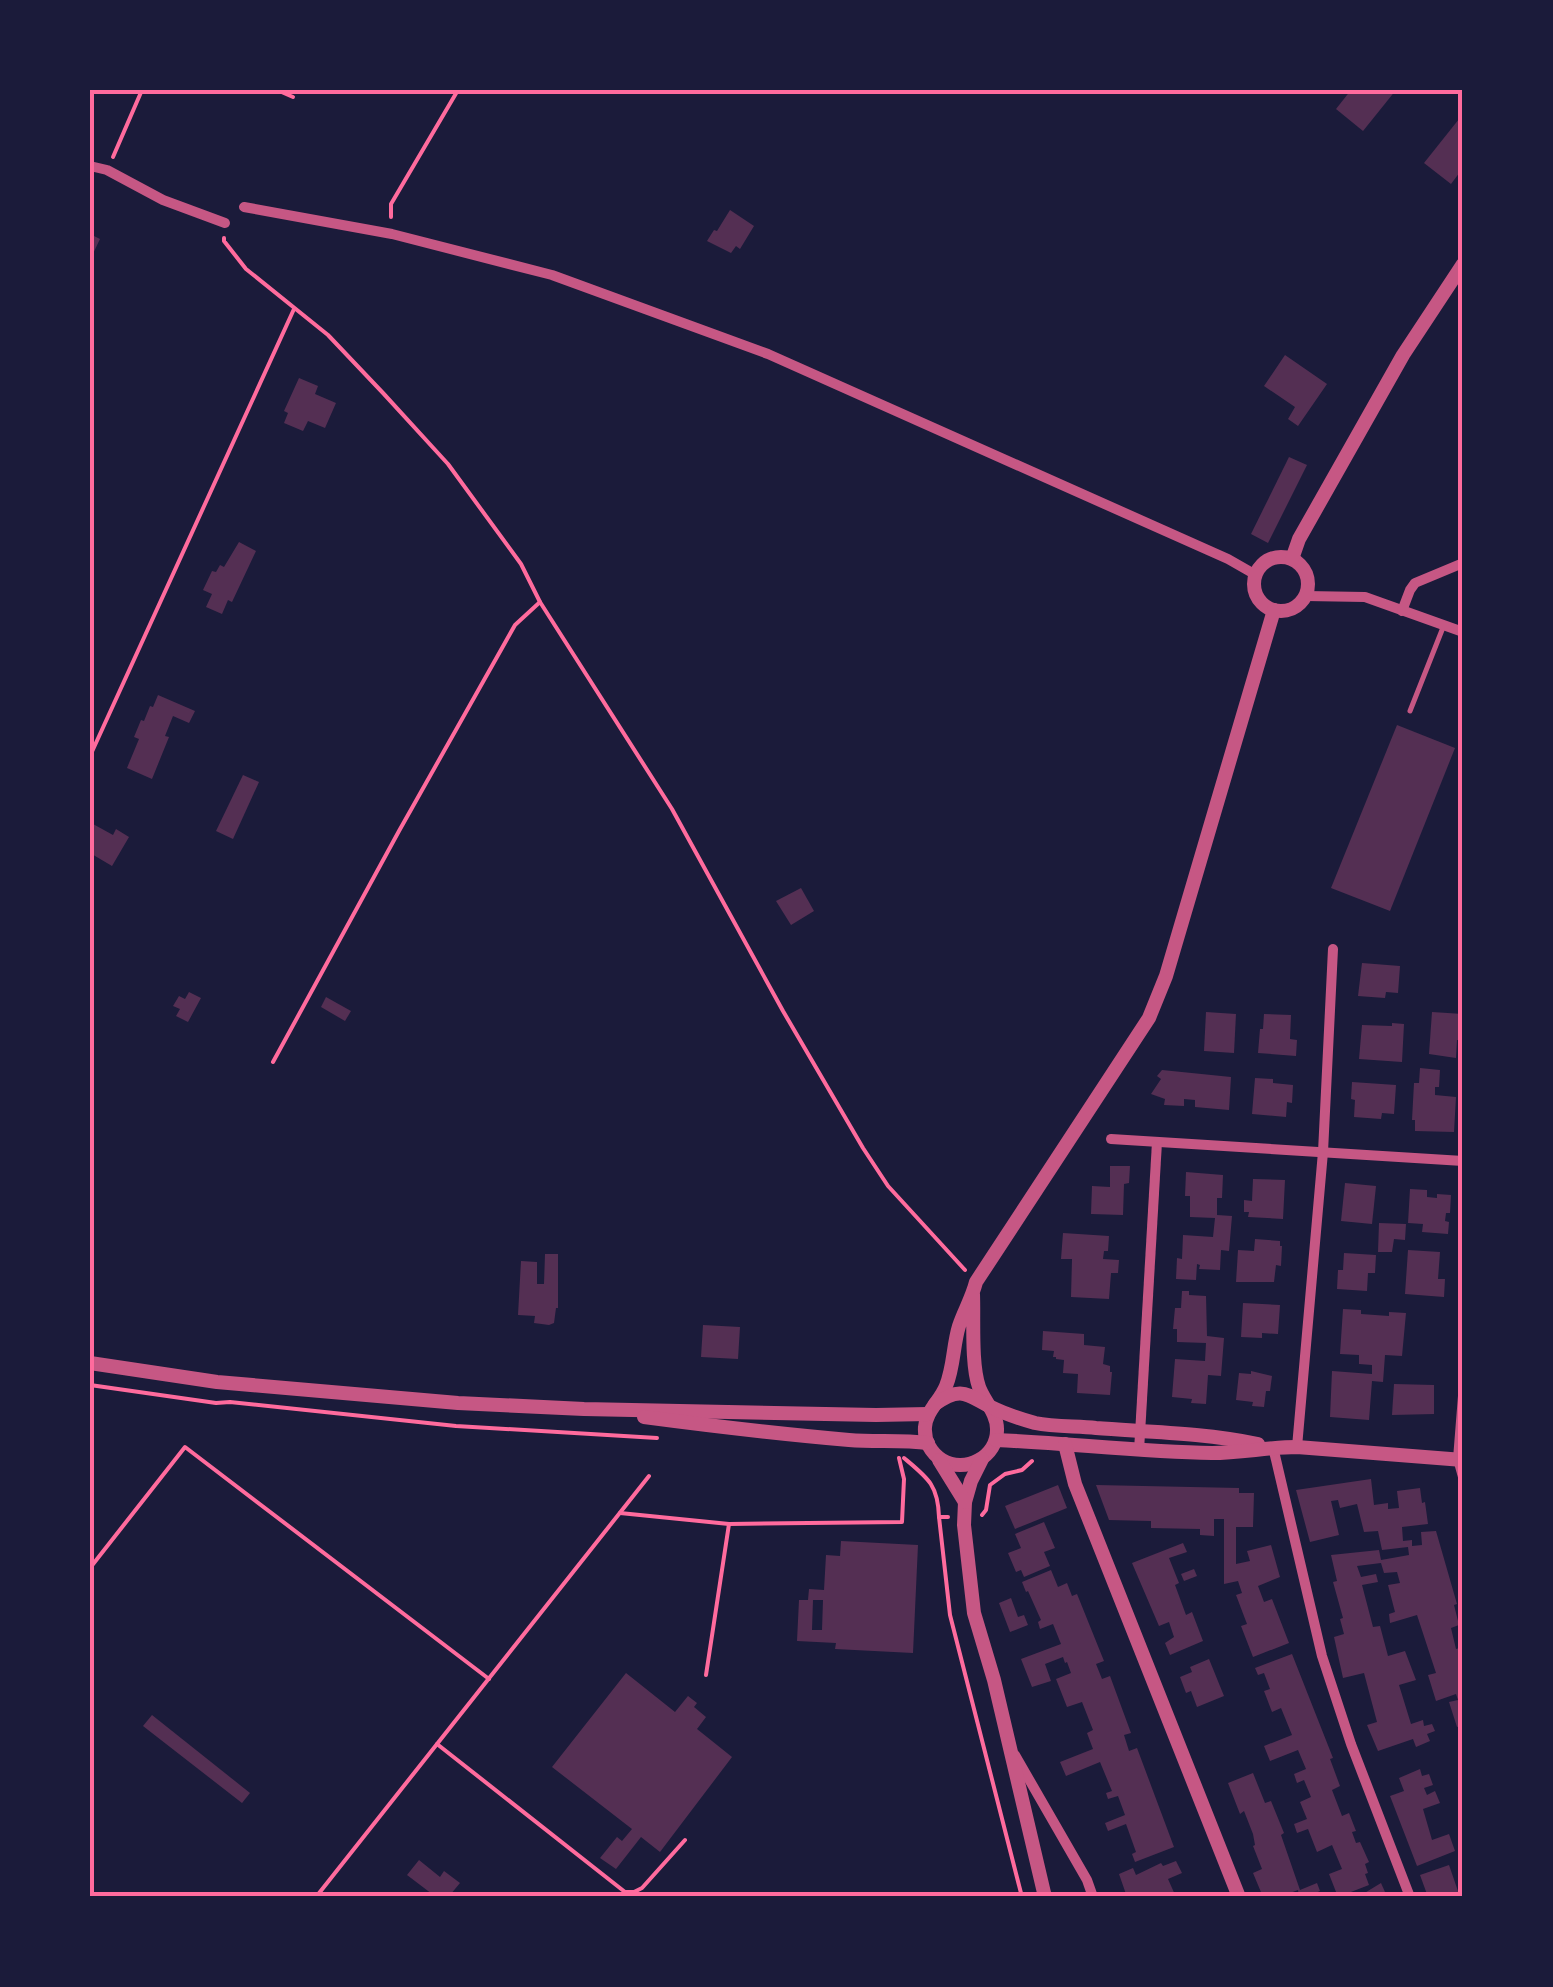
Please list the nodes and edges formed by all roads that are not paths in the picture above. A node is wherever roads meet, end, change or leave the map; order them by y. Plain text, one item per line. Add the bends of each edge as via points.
1 (90, 166) edge
2 (244, 207) dead end
3 (225, 223) road end
4 (1463, 264) edge
5 (1292, 559) junction
6 (1463, 563) edge
7 (1256, 575) junction
8 (1306, 596) junction
9 (1274, 610) junction
10 (1402, 610) junction
11 (1444, 626) junction
12 (1463, 632) edge
13 (1410, 711) dead end
14 (1333, 950) dead end
15 (1110, 1139) dead end
16 (1157, 1142) junction
17 (1323, 1152) junction
18 (1463, 1160) edge
19 (974, 1288) junction
20 (90, 1363) edge
21 (1463, 1396) edge
22 (989, 1406) junction
23 (932, 1409) junction
24 (584, 1410) junction
25 (1139, 1431) junction
26 (996, 1440) junction
27 (928, 1443) junction
28 (1065, 1444) junction
29 (1273, 1447) junction
30 (1298, 1447) junction
31 (1138, 1452) junction
32 (938, 1457) junction
33 (982, 1459) junction
34 (1460, 1460) edge
35 (1463, 1477) edge
36 (964, 1502) junction
37 (1010, 1746) junction
38 (1045, 1897) edge
39 (1093, 1897) edge
40 (1239, 1897) edge
41 (1410, 1897) edge

1 - 3 street
2 - 7 street via 392,234 552,274 768,354
4 - 5 street via 1403,356
5 - 7 street via 1268,560
5 - 8 street via 1306,572
6 - 10 street via 1415,583
7 - 9 street via 1256,594
8 - 9 street via 1292,608
8 - 10 street via 1365,597
9 - 19 street via 1149,1018
10 - 11 street
11 - 12 street
11 - 13 lane
14 - 17 street
15 - 16 street
16 - 17 street
16 - 25 street
17 - 18 street
17 - 30 street
19 - 22 street via 978,1385
19 - 23 street via 946,1386
20 - 24 street via 217,1382
21 - 34 street
22 - 23 street via 957,1394
22 - 25 street via 1036,1423
22 - 26 street
23 - 24 street via 876,1415
23 - 27 street via 925,1425
24 - 27 street via 757,1432
25 - 29 street
25 - 31 street
26 - 28 street
26 - 33 street
27 - 32 street
28 - 31 street
28 - 40 street via 1075,1484
29 - 30 street
29 - 31 street
29 - 41 street via 1322,1656
30 - 34 street
32 - 33 street via 960,1466
32 - 36 street
33 - 36 street
34 - 35 street
36 - 37 street via 974,1613
37 - 38 street
37 - 39 street

